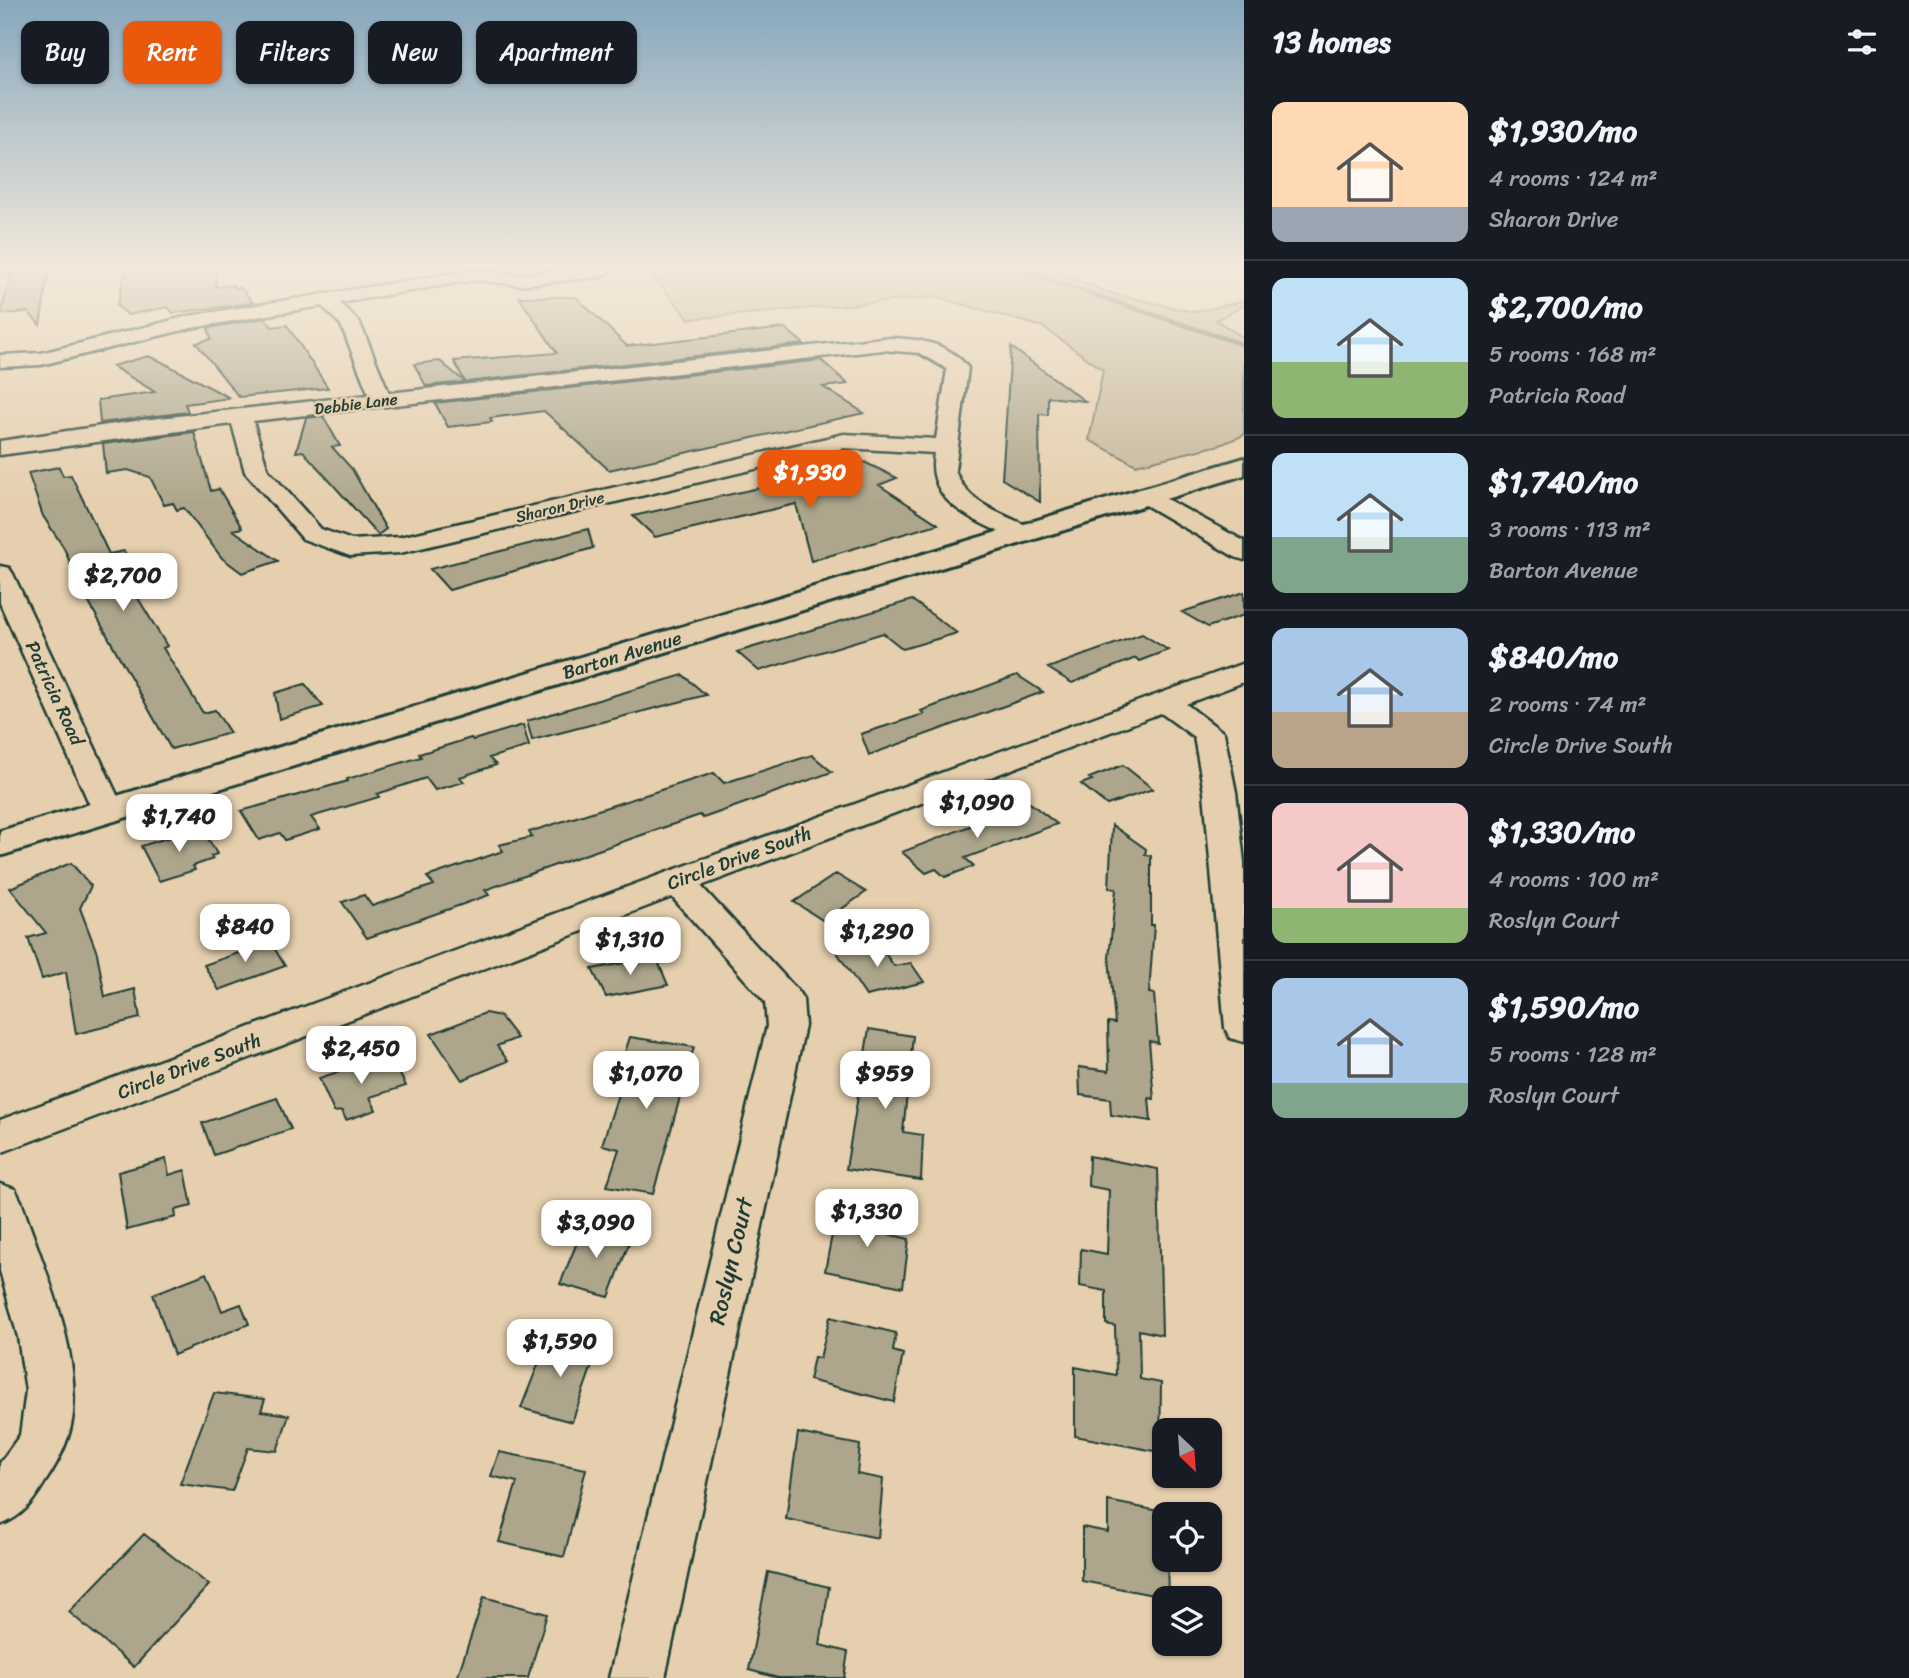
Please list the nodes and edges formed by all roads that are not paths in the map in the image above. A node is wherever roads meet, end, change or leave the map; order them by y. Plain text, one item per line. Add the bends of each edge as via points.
1 (101, 346) edge
2 (360, 346) edge
3 (863, 346) edge
4 (920, 346) edge
5 (0, 361) edge
6 (382, 401) junction
7 (241, 417) junction
8 (948, 447) junction
9 (0, 448) edge
10 (1244, 466) edge
11 (1146, 495) junction
12 (1021, 532) junction
13 (1244, 552) edge
14 (0, 574) edge
15 (1244, 672) edge
16 (1164, 702) junction
17 (109, 812) junction
18 (0, 844) edge
19 (1235, 858) edge
20 (677, 881) junction
21 (1244, 1028) edge
22 (0, 1137) edge
23 (0, 1201) edge
24 (0, 1501) edge
25 (637, 1678) edge

1 - 5 street via 41,359
2 - 6 street
3 - 6 street, Debbie Lane
4 - 8 street, Debbie Lane via 948,357 958,368
6 - 7 street, Debbie Lane
7 - 8 street, Sharon Drive via 257,472 312,534 351,548 400,545 844,441
7 - 9 street, Debbie Lane
8 - 12 street, Debbie Lane via 943,470 954,495
10 - 11 street, Barton Avenue
11 - 12 street, Barton Avenue
11 - 13 street
12 - 17 street, Barton Avenue
14 - 17 street, Patricia Road
15 - 16 street, Circle Drive South
16 - 19 street via 1209,733
16 - 20 street, Circle Drive South
17 - 18 street, Barton Avenue
19 - 21 street
20 - 22 street, Circle Drive South
20 - 25 street, Roslyn Court via 784,999 786,1026
23 - 24 street via 47,1362 50,1415 28,1470

